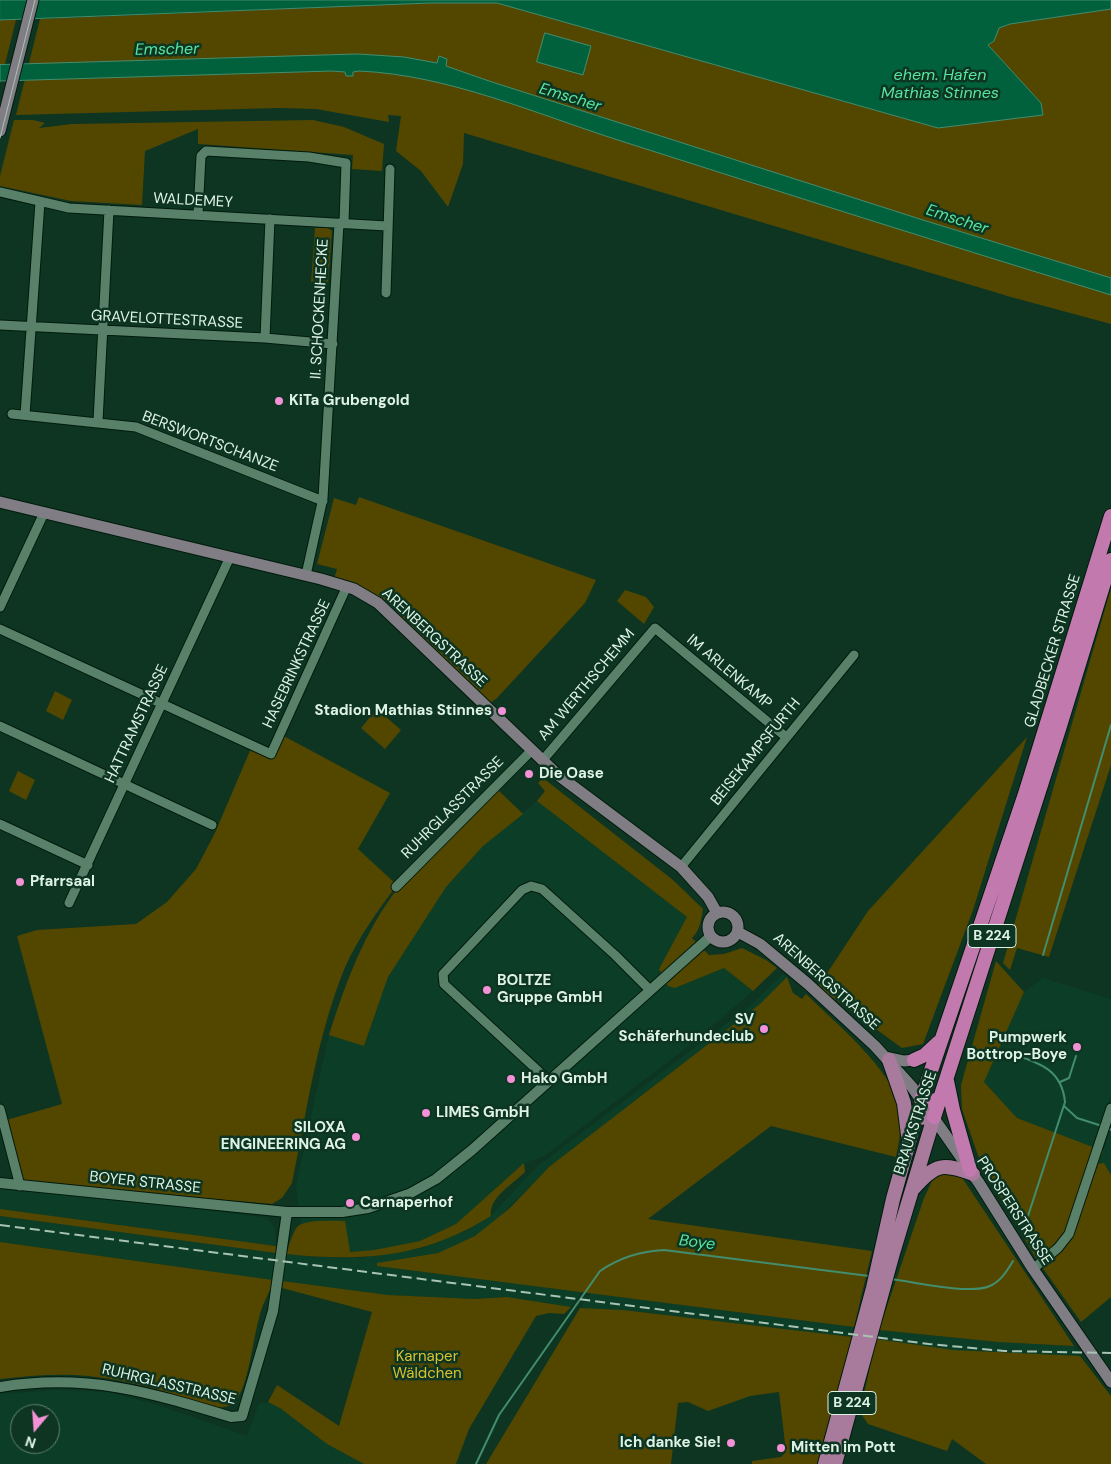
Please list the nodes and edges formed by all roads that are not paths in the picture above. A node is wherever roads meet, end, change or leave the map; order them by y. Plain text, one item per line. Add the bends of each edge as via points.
1 (33, 0) edge
2 (0, 130) edge
3 (390, 169) dead end
4 (0, 192) edge
5 (40, 202) junction
6 (109, 210) junction
7 (198, 214) junction
8 (270, 219) junction
9 (341, 223) junction
10 (387, 226) junction
11 (386, 292) dead end
12 (0, 325) edge
13 (30, 327) junction
14 (102, 330) junction
15 (264, 338) junction
16 (333, 344) junction
17 (12, 414) dead end
18 (25, 415) junction
19 (98, 421) junction
20 (323, 501) junction
21 (0, 502) edge
22 (44, 513) junction
23 (1111, 516) edge
24 (230, 557) junction
25 (1111, 560) edge
26 (306, 575) junction
27 (347, 586) junction
28 (0, 607) edge
29 (654, 628) joint
30 (0, 629) edge
31 (854, 655) dead end
32 (161, 704) junction
33 (0, 726) edge
34 (786, 737) junction
35 (531, 751) junction
36 (542, 761) junction
37 (124, 785) junction
38 (1032, 795) junction
39 (0, 824) edge
40 (212, 825) dead end
41 (88, 865) junction
42 (681, 867) junction
43 (396, 887) dead end
44 (69, 903) dead end
45 (717, 913) junction
46 (738, 932) junction
47 (711, 936) junction
48 (650, 990) junction
49 (940, 1039) junction
50 (887, 1058) junction
51 (914, 1060) joint
52 (947, 1077) junction
53 (548, 1080) junction
54 (940, 1098) junction
55 (921, 1100) junction
56 (1111, 1108) edge
57 (0, 1109) edge
58 (934, 1117) junction
59 (916, 1118) junction
60 (909, 1140) junction
61 (972, 1172) junction
62 (0, 1183) edge
63 (20, 1186) junction
64 (911, 1192) junction
65 (287, 1212) junction
66 (883, 1267) junction
67 (1034, 1269) junction
68 (878, 1289) junction
69 (1111, 1382) edge
70 (0, 1387) edge
71 (825, 1464) edge
72 (835, 1464) edge

1 - 2 main road
3 - 10 street
4 - 5 street, WALDEMEY
5 - 6 street, WALDEMEY via 69,208
5 - 13 street
6 - 7 street, WALDEMEY
6 - 14 street
7 - 8 street, WALDEMEY
7 - 9 street, II. SCHOCKENHECKE via 202,152 309,157 346,163
8 - 9 street, WALDEMEY
8 - 15 street
9 - 10 street, WALDEMEY
9 - 16 street, II. SCHOCKENHECKE
10 - 11 street
12 - 13 street, GRAVELOTTESTRASSE
13 - 14 street, GRAVELOTTESTRASSE
13 - 18 street
14 - 15 street, GRAVELOTTESTRASSE
14 - 19 street
15 - 16 street, GRAVELOTTESTRASSE
16 - 20 street, II. SCHOCKENHECKE
17 - 18 street, BERSWORTSCHANZE
18 - 19 street, BERSWORTSCHANZE
19 - 20 street, BERSWORTSCHANZE via 136,427
20 - 26 street, II. SCHOCKENHECKE
21 - 22 main road, ARENBERGSTRASSE
22 - 24 main road, ARENBERGSTRASSE
22 - 28 street
23 - 38 highway, GLADBECKER STRASSE / B 224
24 - 26 main road, ARENBERGSTRASSE
24 - 32 street, HATTRAMSTRASSE
25 - 38 highway, GLADBECKER STRASSE / B 224
26 - 27 main road, ARENBERGSTRASSE
27 - 32 street, HASEBRINKSTRASSE via 270,754
27 - 35 main road, ARENBERGSTRASSE via 378,604
29 - 34 street, IM ARLENKAMP
29 - 36 street, AM WERTHSCHEMM
30 - 32 street
31 - 34 street, BEISEKAMPSFURTH
32 - 37 street, HATTRAMSTRASSE
33 - 37 street
34 - 42 street, BEISEKAMPSFURTH
35 - 36 main road, ARENBERGSTRASSE
35 - 43 street, RUHRGLASSTRASSE
36 - 42 main road, ARENBERGSTRASSE
37 - 40 street
37 - 41 street, HATTRAMSTRASSE
38 - 49 highway, BRAUKSTRASSE / B 224
38 - 52 highway, BRAUKSTRASSE / B 224
39 - 41 street
41 - 44 street, HATTRAMSTRASSE
42 - 45 main road, ARENBERGSTRASSE via 708,897
45 - 46 main road via 726,912 733,916 738,923
45 - 47 main road via 708,924
46 - 47 main road via 726,943 717,942
46 - 50 main road, ARENBERGSTRASSE via 765,947
47 - 48 street
48 - 53 street
48 - 53 street via 542,889 530,886 522,890 469,945 442,979
49 - 51 highway via 929,1052
49 - 55 highway, BRAUKSTRASSE / B 224
50 - 51 main road
50 - 55 main road, PROSPERSTRASSE
50 - 60 main road via 904,1103
52 - 54 highway, BRAUKSTRASSE / B 224
52 - 61 highway via 952,1110
53 - 65 street via 466,1155 436,1179 410,1194 368,1208 342,1212
54 - 55 highway
54 - 58 highway, BRAUKSTRASSE / B 224
55 - 58 main road, PROSPERSTRASSE
55 - 59 main road, BRAUKSTRASSE / B 224
56 - 67 street via 1069,1234
57 - 63 street
58 - 59 main road
58 - 61 main road, PROSPERSTRASSE
58 - 64 main road, BRAUKSTRASSE / B 224
59 - 60 main road, BRAUKSTRASSE / B 224
60 - 66 main road, BRAUKSTRASSE / B 224
61 - 64 main road via 940,1167 926,1174
61 - 67 main road, PROSPERSTRASSE
62 - 63 street, BOYER STRASSE
63 - 65 street, BOYER STRASSE
64 - 66 main road, BRAUKSTRASSE / B 224
65 - 70 street, RUHRGLASSTRASSE via 273,1311 242,1416 230,1417 150,1393 95,1383 37,1382
66 - 68 main road, BRAUKSTRASSE / B 224
67 - 69 main road, PROSPERSTRASSE
68 - 71 main road, BRAUKSTRASSE / B 224
68 - 72 main road, BRAUKSTRASSE / B 224

